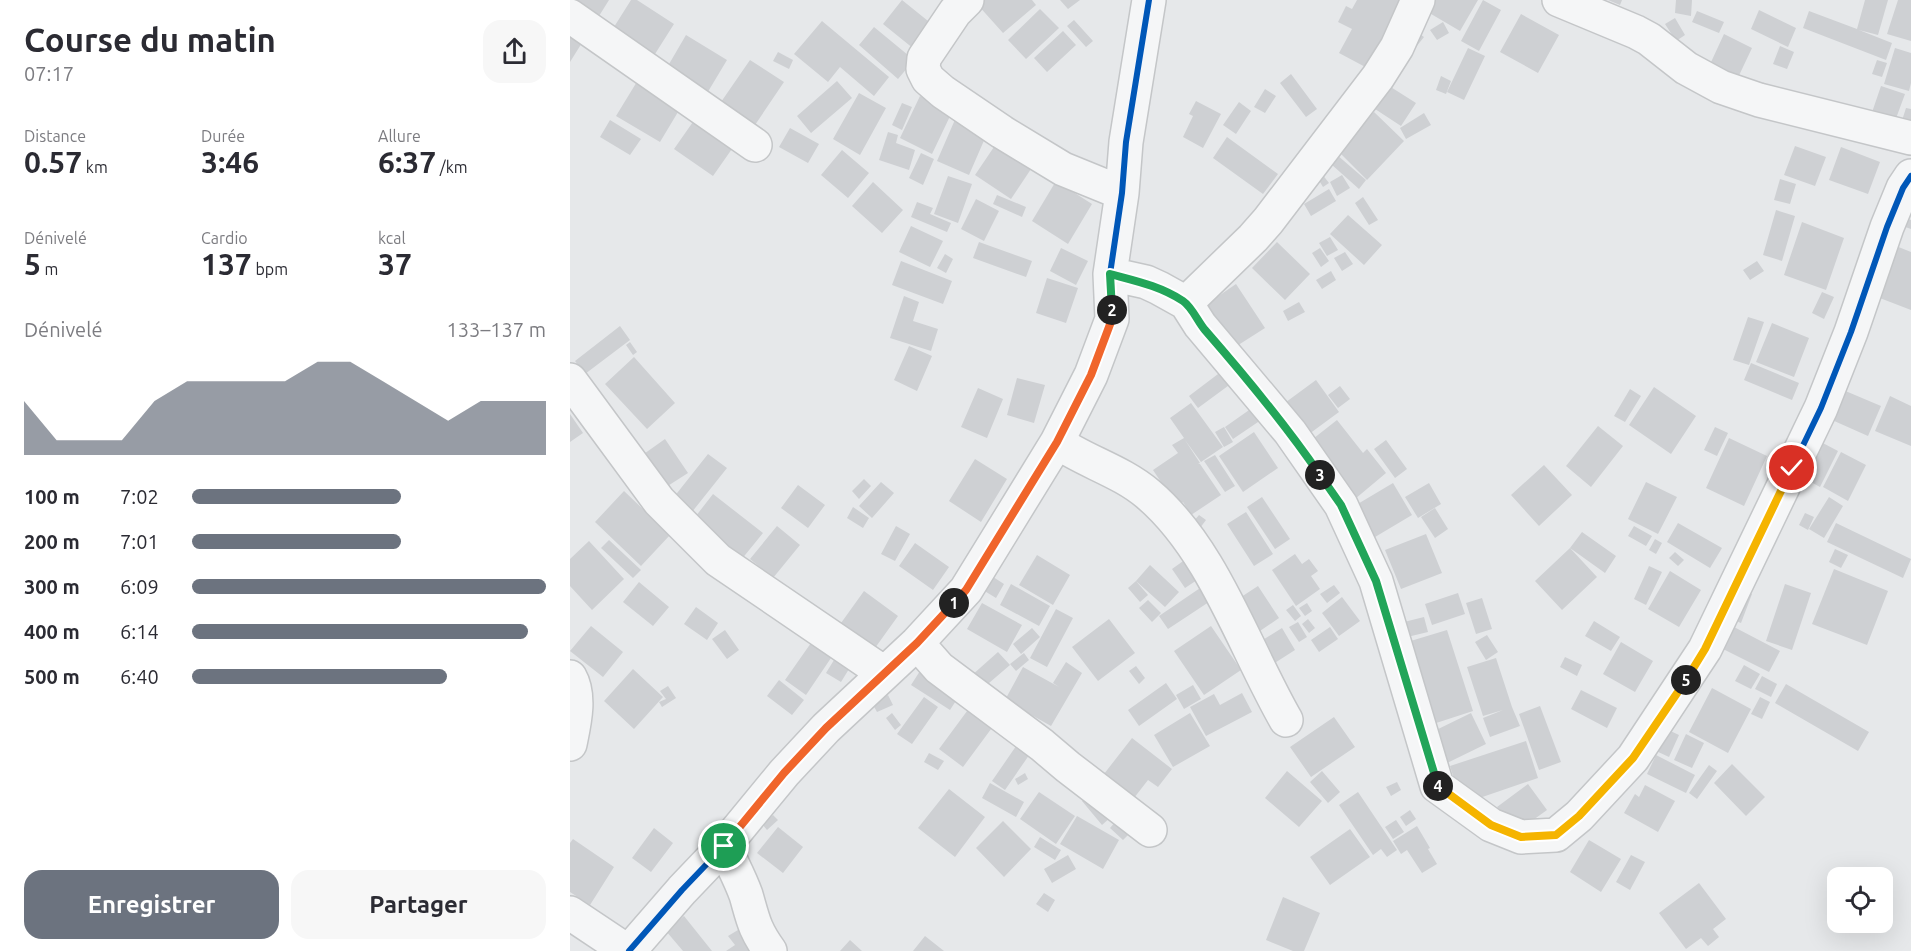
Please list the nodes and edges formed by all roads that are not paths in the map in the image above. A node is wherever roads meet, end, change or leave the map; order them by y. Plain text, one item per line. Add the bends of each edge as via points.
1 (967, 0) edge
2 (1149, 0) edge
3 (1418, 0) edge
4 (1558, 0) edge
5 (570, 16) edge
6 (1911, 138) edge
7 (755, 145) dead end
8 (1911, 176) edge
9 (1122, 193) junction
10 (1110, 274) junction
11 (1186, 303) junction
12 (570, 380) edge
13 (1057, 442) junction
14 (917, 643) junction
15 (884, 673) junction
16 (570, 677) edge
17 (1286, 720) dead end
18 (570, 744) edge
19 (1150, 830) dead end
20 (724, 846) junction
21 (570, 913) edge
22 (628, 951) edge
23 (770, 951) edge

1 - 9 street via 924,58 923,69 928,79 1002,132 1063,169
2 - 9 street via 1126,142
3 - 11 street via 1378,77 1268,221
4 - 6 street via 1636,32 1686,68 1721,87
5 - 7 street
8 - 11 street via 1887,227 1821,408 1705,649 1633,758 1556,835 1521,837 1491,825 1437,786 1376,581 1341,505 1290,432
9 - 10 street
10 - 11 street via 1152,285
10 - 13 street via 1112,319 1091,375
12 - 15 street via 659,501 718,560
13 - 14 street via 966,590
13 - 17 street via 1127,478 1177,524 1215,582
14 - 15 street
14 - 19 street via 939,668
15 - 20 street via 784,773
16 - 18 street via 575,700
20 - 22 street
20 - 23 street via 746,894 753,922
21 - 22 street

